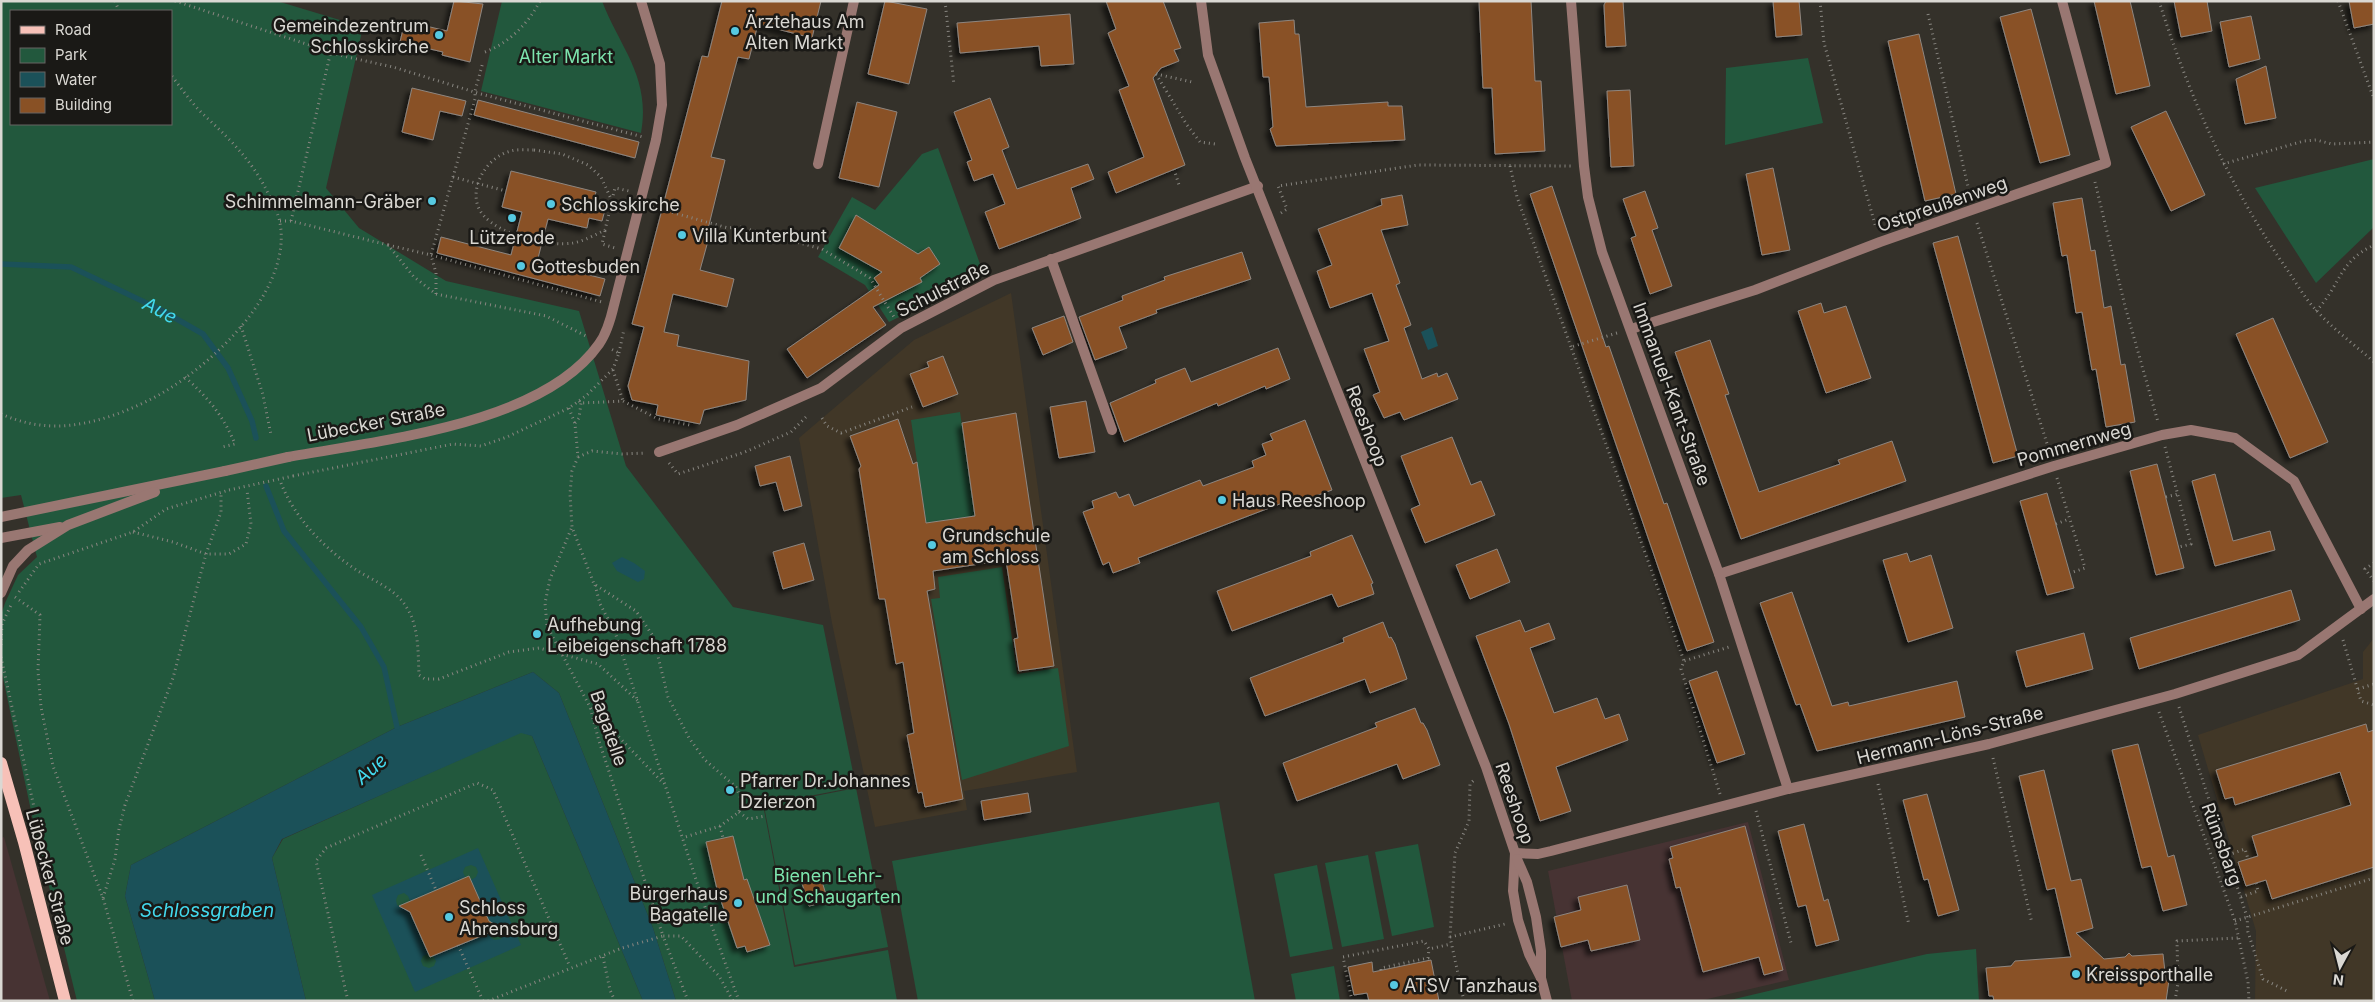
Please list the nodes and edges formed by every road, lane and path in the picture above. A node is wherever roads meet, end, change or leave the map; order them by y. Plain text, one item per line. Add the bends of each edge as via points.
1 (175, 1) edge
2 (540, 1) edge
3 (641, 1) edge
4 (854, 1) edge
5 (945, 1) edge
6 (1201, 1) edge
7 (1571, 1) edge
8 (1820, 1) edge
9 (2062, 1) edge
10 (2160, 1) edge
11 (2338, 1) edge
12 (1928, 14) dead end
13 (331, 52) junction
14 (485, 52) dead end
15 (483, 62) dead end
16 (172, 76) edge
17 (1192, 82) dead end
18 (954, 85) dead end
19 (475, 90) junction
20 (2374, 99) edge
21 (656, 140) junction
22 (2374, 142) edge
23 (1215, 144) dead end
24 (818, 164) dead end
25 (2223, 164) junction
26 (1510, 165) junction
27 (1584, 166) junction
28 (2092, 168) junction
29 (1174, 170) dead end
30 (453, 177) junction
31 (478, 184) junction
32 (1179, 185) dead end
33 (1258, 186) junction
34 (615, 188) dead end
35 (506, 192) dead end
36 (612, 201) junction
37 (655, 208) dead end
38 (1973, 210) junction
39 (1270, 219) junction
40 (280, 221) junction
41 (291, 221) junction
42 (605, 230) junction
43 (1880, 242) junction
44 (602, 244) dead end
45 (388, 245) junction
46 (2374, 245) edge
47 (431, 255) junction
48 (1051, 259) junction
49 (436, 294) junction
50 (614, 305) junction
51 (2316, 311) junction
52 (895, 319) dead end
53 (241, 326) junction
54 (1631, 329) junction
55 (600, 344) junction
56 (1571, 347) junction
57 (2374, 362) edge
58 (613, 370) dead end
59 (185, 378) junction
60 (623, 401) junction
61 (912, 407) dead end
62 (569, 408) dead end
63 (1, 414) edge
64 (808, 415) dead end
65 (822, 418) dead end
66 (574, 424) junction
67 (1112, 430) dead end
68 (271, 435) dead end
69 (2162, 435) junction
70 (702, 437) junction
71 (222, 447) dead end
72 (659, 452) junction
73 (578, 457) junction
74 (2054, 466) junction
75 (292, 476) dead end
76 (187, 481) junction
77 (281, 482) dead end
78 (247, 490) dead end
79 (221, 493) junction
80 (2178, 494) junction
81 (2166, 497) dead end
82 (1, 517) edge
83 (2069, 519) junction
84 (2056, 524) dead end
85 (68, 525) junction
86 (572, 527) junction
87 (133, 532) junction
88 (1, 538) edge
89 (2179, 546) dead end
90 (206, 554) junction
91 (2374, 563) edge
92 (2070, 573) dead end
93 (1719, 574) junction
94 (2374, 581) edge
95 (594, 584) junction
96 (1, 593) edge
97 (15, 598) junction
98 (2374, 599) edge
99 (2361, 608) junction
100 (2338, 626) junction
101 (1743, 642) junction
102 (1, 645) edge
103 (562, 654) junction
104 (1, 657) edge
105 (1684, 661) junction
106 (2374, 684) edge
107 (2358, 689) junction
108 (2175, 694) junction
109 (2155, 700) junction
110 (639, 702) junction
111 (2374, 705) edge
112 (590, 707) junction
113 (1990, 744) junction
114 (1, 762) edge
115 (1486, 767) junction
116 (1875, 771) junction
117 (666, 786) junction
118 (1788, 789) junction
119 (1752, 798) junction
120 (1724, 806) junction
121 (739, 812) junction
122 (766, 816) dead end
123 (720, 826) junction
124 (40, 833) dead end
125 (682, 838) junction
126 (723, 838) dead end
127 (2228, 855) junction
128 (421, 856) dead end
129 (1516, 856) junction
130 (2248, 859) dead end
131 (2374, 878) edge
132 (2256, 883) dead end
133 (436, 890) dead end
134 (2241, 897) junction
135 (103, 898) junction
136 (2247, 918) junction
137 (1518, 920) junction
138 (2235, 921) junction
139 (2032, 923) dead end
140 (1909, 925) dead end
141 (663, 936) junction
142 (1450, 937) junction
143 (2239, 938) junction
144 (1791, 943) dead end
145 (1451, 944) junction
146 (458, 945) dead end
147 (1429, 949) junction
148 (603, 957) junction
149 (570, 967) junction
150 (1381, 970) dead end
151 (1542, 978) junction
152 (2287, 991) dead end
153 (64, 1001) edge
154 (133, 1001) edge
155 (348, 1001) edge
156 (483, 1001) edge
157 (488, 1001) edge
158 (615, 1001) edge
159 (688, 1001) edge
160 (733, 1001) edge
161 (739, 1001) edge
162 (1352, 1001) edge
163 (1464, 1001) edge
164 (1547, 1001) edge
165 (2175, 1001) edge
166 (2249, 1001) edge

1 - 13 path
2 - 14 path via 526,22 503,45
3 - 21 street via 660,64 662,82
4 - 24 street
5 - 18 path
6 - 33 street, Reeshoop via 1208,55
7 - 27 street, Immanuel-Kant-Straße
8 - 43 path via 1824,43
9 - 28 street via 2106,163
10 - 25 path via 2175,50
11 - 20 path
12 - 38 path
13 - 19 path
13 - 41 path
15 - 19 path
16 - 40 path via 204,115 244,154 259,175
17 - 23 path via 1156,74 1200,142
19 - 21 path
19 - 30 path via 476,99
21 - 50 street
22 - 25 path via 2332,144 2304,141
25 - 51 path via 2262,233
26 - 27 path
26 - 39 path via 1418,165 1278,186 1287,209
26 - 56 path via 1517,197
27 - 54 street, Immanuel-Kant-Straße via 1602,252
28 - 38 street, Ostpreußenweg
28 - 69 path via 2125,306
29 - 32 path
30 - 31 path
30 - 47 path
31 - 35 path
31 - 36 path via 493,159 510,151 543,151 588,164 601,177
31 - 42 path via 475,200 483,215 512,234 573,243
33 - 39 street, Reeshoop
33 - 48 street, Schulstraße
34 - 36 path
36 - 42 path
37 - 52 path via 822,249 870,278
38 - 43 street, Ostpreußenweg
38 - 74 path
39 - 115 street, Reeshoop via 1374,490
40 - 41 path
40 - 53 path via 281,252 276,268 257,306
41 - 45 path
42 - 44 path
43 - 54 street, Ostpreußenweg via 1755,290
45 - 47 path
45 - 49 path via 414,277
46 - 51 path via 2349,261 2329,298
47 - 49 path via 436,273
47 - 50 path
48 - 67 street
48 - 70 street, Schulstraße via 994,280 925,313 821,388
49 - 55 path via 546,316
50 - 55 street
51 - 57 path
53 - 59 path
53 - 68 path via 263,395
54 - 56 path
54 - 93 street, Immanuel-Kant-Straße
55 - 76 street, Lübecker Straße, bridge via 566,378 496,413 450,426 288,457
56 - 105 path
58 - 60 path
59 - 63 path via 136,405 82,423 57,426 28,424
59 - 71 path via 226,422 236,444
60 - 66 path via 580,402 579,418
60 - 70 path via 658,419 695,426
61 - 65 path via 841,433 827,426
62 - 66 path, Bagatelle
64 - 72 path via 791,432 745,452 678,474
66 - 73 path, Bagatelle
69 - 74 street, Pommernweg
69 - 80 path
69 - 99 street, Pommernweg via 2191,430 2235,438 2294,481
70 - 72 street, Schulstraße
72 - 73 path via 622,454 592,451
73 - 86 path, Bagatelle via 572,471 570,494
74 - 83 path
74 - 93 street, Pommernweg
75 - 79 path, bridge
76 - 82 street, Lübecker Straße
76 - 85 street, Lübecker Straße
77 - 103 path via 288,501 329,548 394,593 406,605 414,620 419,675 425,679 439,679 509,652 539,648
78 - 90 path via 251,524 246,544 229,554
79 - 87 path via 166,509
79 - 90 path via 221,512
80 - 81 path
80 - 89 path via 2191,544
83 - 84 path
83 - 92 path via 2084,568
85 - 88 street, Lübecker Straße
85 - 96 street, Lübecker Straße via 18,558
86 - 95 path, Bagatelle
86 - 103 path, Bagatelle via 550,579 545,603 547,626
87 - 90 path
87 - 97 path via 39,564
90 - 135 path via 173,678 125,805 116,859
91 - 94 path via 2365,569
93 - 101 street, Immanuel-Kant-Straße
95 - 110 path, Bagatelle via 600,604 615,632
95 - 121 path via 636,611 653,636 672,705 705,760 736,787 742,801
97 - 102 path via 2,624
97 - 135 path via 40,615 40,698 52,766
98 - 99 street, Hermann-Löns-Straße
99 - 100 street, Hermann-Löns-Straße
100 - 107 path
100 - 108 street, Hermann-Löns-Straße via 2298,655
101 - 105 path
101 - 118 street, Immanuel-Kant-Straße
103 - 110 path via 598,664
103 - 112 path, Bagatelle
104 - 124 path
105 - 120 path via 1681,669
106 - 107 path
107 - 111 path via 2361,701
108 - 109 street, Hermann-Löns-Straße
108 - 127 path
109 - 113 street, Hermann-Löns-Straße
109 - 138 path, Rümsbarg
110 - 117 path, Bagatelle
112 - 117 path
112 - 141 path, Bagatelle
113 - 116 street, Hermann-Löns-Straße
113 - 139 path
114 - 153 main road, Lübecker Straße
115 - 129 street, Reeshoop
115 - 142 path via 1470,784 1469,821 1455,853
116 - 118 street, Hermann-Löns-Straße
116 - 140 path
117 - 125 path, Bagatelle
118 - 119 street, Hermann-Löns-Straße
119 - 120 street, Hermann-Löns-Straße
119 - 144 path
120 - 129 street, Hermann-Löns-Straße via 1538,854
121 - 122 path via 748,819
121 - 123 path
123 - 125 path
123 - 126 path
125 - 161 path, Bagatelle
127 - 130 path via 2245,849
127 - 134 path
128 - 133 path
129 - 137 street, Reeshoop via 1514,891
129 - 151 street, Reeshoop via 1536,917
131 - 136 path
132 - 134 path via 2258,892
134 - 136 path
135 - 154 path
136 - 138 path
136 - 152 path via 2248,932 2263,979
137 - 142 path
137 - 151 street, Reeshoop via 1529,954
138 - 143 path, Rümsbarg
141 - 148 path
141 - 159 path, Bagatelle
141 - 160 path via 681,936 719,976
142 - 145 path
143 - 165 path via 2177,941
143 - 166 path, Rümsbarg
145 - 147 path
145 - 163 path
146 - 156 path
147 - 150 path via 1428,958
147 - 162 path via 1424,941 1343,957
148 - 149 path
148 - 158 path
149 - 155 path via 493,790 477,783 326,848 316,861
149 - 157 path
151 - 164 street, Reeshoop

